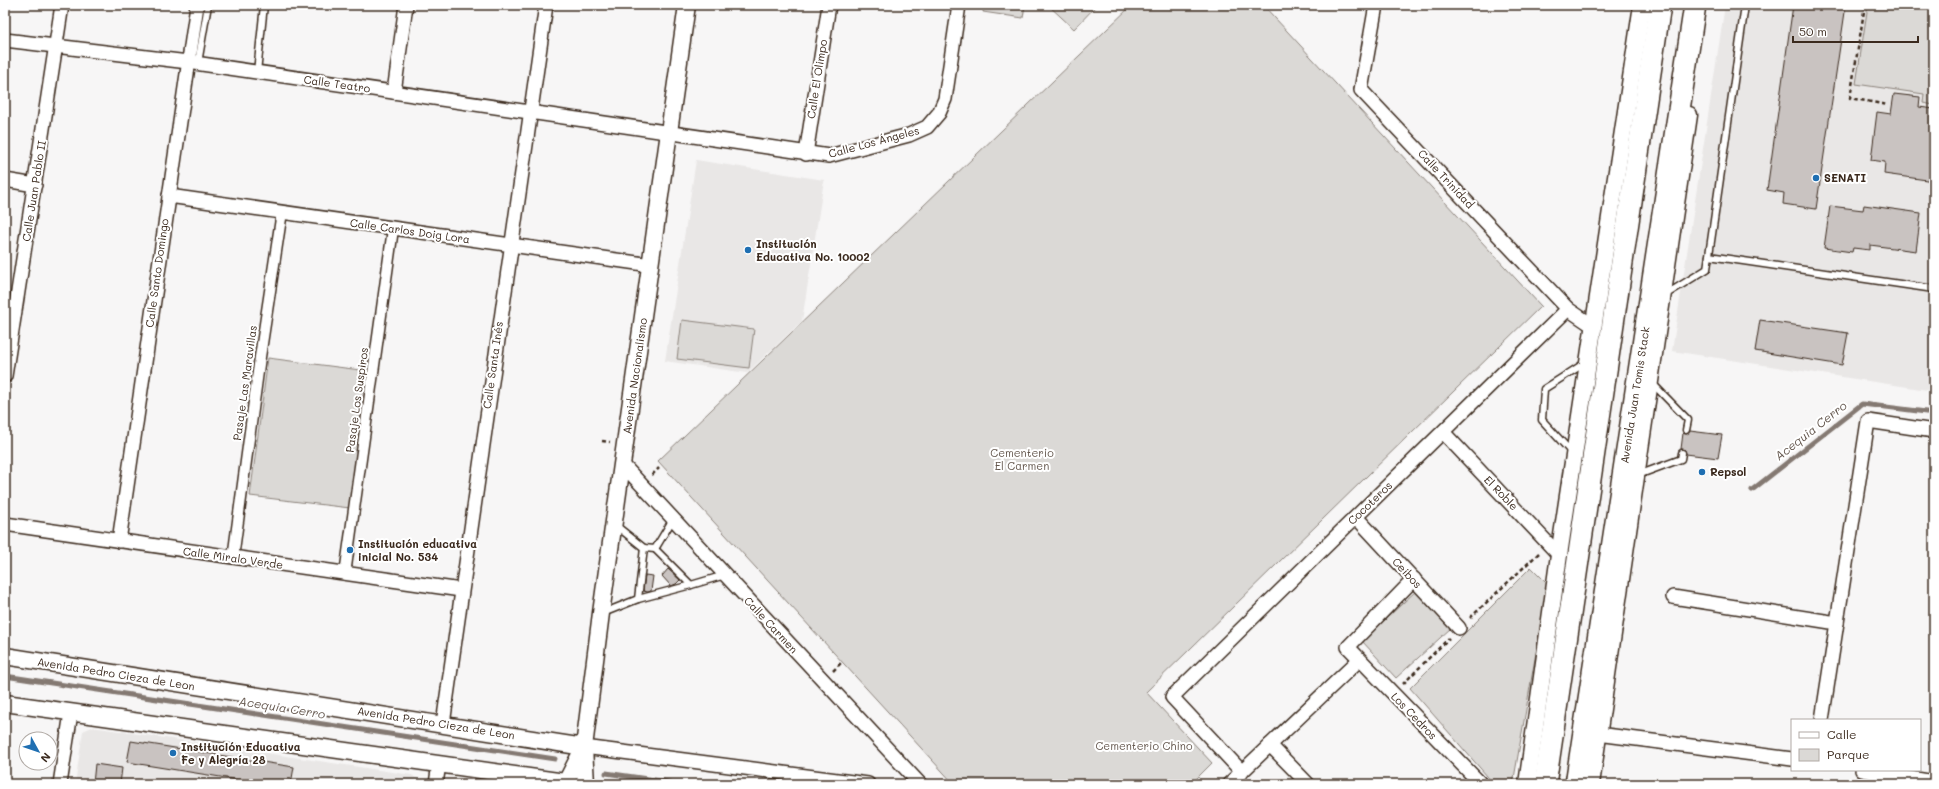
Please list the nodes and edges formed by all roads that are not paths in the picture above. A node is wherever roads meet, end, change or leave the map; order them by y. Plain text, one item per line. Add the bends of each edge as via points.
1 (62, 5) edge
2 (197, 5) edge
3 (208, 5) edge
4 (264, 5) edge
5 (406, 5) edge
6 (546, 5) edge
7 (687, 5) edge
8 (829, 5) edge
9 (959, 5) edge
10 (1376, 5) edge
11 (1642, 5) edge
12 (1660, 5) edge
13 (1695, 5) edge
14 (1705, 5) edge
15 (1745, 5) edge
16 (5, 40) edge
17 (56, 46) junction
18 (193, 63) junction
19 (257, 72) junction
20 (394, 92) junction
21 (530, 112) junction
22 (669, 133) junction
23 (806, 154) junction
24 (5, 180) edge
25 (35, 185) junction
26 (168, 196) junction
27 (282, 212) junction
28 (393, 229) junction
29 (511, 246) junction
30 (1709, 256) junction
31 (651, 265) junction
32 (1934, 289) edge
33 (1662, 297) junction
34 (1568, 309) junction
35 (10, 316) edge
36 (1593, 326) junction
37 (1588, 362) junction
38 (5, 376) edge
39 (1650, 380) junction
40 (1686, 430) dead end
41 (1934, 431) edge
42 (1443, 432) junction
43 (1682, 453) dead end
44 (1574, 455) junction
45 (623, 465) junction
46 (1636, 475) junction
47 (1356, 517) junction
48 (673, 519) junction
49 (5, 524) edge
50 (614, 524) junction
51 (119, 541) junction
52 (644, 548) junction
53 (655, 549) junction
54 (1554, 549) junction
55 (233, 558) junction
56 (345, 574) junction
57 (726, 576) junction
58 (1414, 579) junction
59 (692, 585) junction
60 (460, 590) junction
61 (1674, 597) dead end
62 (638, 599) junction
63 (601, 613) junction
64 (1837, 623) junction
65 (1459, 628) road end
66 (5, 656) edge
67 (1359, 660) junction
68 (5, 703) edge
69 (71, 712) junction
70 (1822, 719) edge
71 (442, 724) junction
72 (1598, 734) junction
73 (1270, 745) junction
74 (584, 747) junction
75 (1791, 759) edge
76 (439, 764) junction
77 (1868, 771) edge
78 (1242, 772) junction
79 (1934, 782) edge
80 (565, 783) edge
81 (60, 784) edge
82 (436, 784) edge
83 (585, 784) edge
84 (868, 784) edge
85 (920, 784) edge
86 (1229, 784) edge
87 (1308, 784) edge
88 (1480, 784) edge
89 (1528, 784) edge
90 (1545, 784) edge
91 (1576, 784) edge
92 (1591, 784) edge

1 - 17 street, Calle Juan Pablo II
2 - 18 street, Calle Santo Domingo
3 - 18 lane
4 - 19 lane
5 - 20 street
6 - 21 street, Calle Santa Inés
7 - 22 street, Avenida Nacionalismo
8 - 23 street, Calle El Olimpo
9 - 23 street, Calle Los Ángeles via 945,99 939,114 927,127 909,135 829,156
10 - 34 street, Calle Trinidad via 1361,90
11 - 36 street
12 - 90 main road
13 - 91 main road, Avenida Juan Tomis Stack
14 - 33 street, Avenida Juan Tomis Stack
15 - 30 lane
16 - 17 street, Calle Teatro
17 - 18 street, Calle Teatro
17 - 25 street, Calle Juan Pablo II
18 - 19 street, Calle Teatro
18 - 26 street, Calle Santo Domingo
19 - 20 street, Calle Teatro
20 - 21 street, Calle Teatro
21 - 22 street, Calle Teatro
21 - 29 street, Calle Santa Inés
22 - 23 street, Calle Los Ángeles
22 - 31 street, Avenida Nacionalismo
24 - 25 street
25 - 35 street, Calle Juan Pablo II
26 - 27 street, Calle Carlos Doig Lora
26 - 51 street, Calle Santo Domingo
27 - 28 street, Calle Carlos Doig Lora
27 - 55 street, Pasaje Las Maravillas
28 - 29 street, Calle Carlos Doig Lora
28 - 56 street, Pasaje Los Suspiros
29 - 31 street, Calle Carlos Doig Lora
29 - 60 street, Calle Santa Inés
30 - 32 lane
30 - 33 lane via 1707,269
31 - 45 street, Avenida Nacionalismo
33 - 39 street, Avenida Juan Tomis Stack
34 - 36 street, Calle Trinidad
34 - 42 street, Cocoteros
35 - 38 street, Calle Juan Pablo II
36 - 37 street
37 - 44 street
37 - 44 lane via 1544,389 1542,420
39 - 40 lane via 1688,420
39 - 46 street, Avenida Juan Tomis Stack
41 - 64 street via 1868,421
42 - 47 street, Cocoteros
42 - 54 street, El Roble
43 - 46 lane via 1681,459
44 - 54 street
45 - 48 street, Calle Carmen
45 - 50 street, Avenida Nacionalismo
46 - 72 street, Avenida Juan Tomis Stack
47 - 58 street, Ceibos
47 - 78 street, Cocoteros via 1172,697
48 - 53 lane
48 - 57 street, Calle Carmen
49 - 51 street, Calle Miralo Verde
50 - 52 lane
50 - 63 street, Avenida Nacionalismo
51 - 55 street, Calle Miralo Verde
52 - 53 lane
52 - 62 lane
53 - 59 lane
54 - 89 street
55 - 56 street, Calle Miralo Verde
56 - 60 street, Calle Miralo Verde
57 - 59 lane
57 - 85 street, Calle Carmen
58 - 65 street, Ceibos
58 - 67 street, Los Cedros via 1348,647
59 - 62 lane
60 - 71 street, Calle Santa Inés
61 - 64 street
62 - 63 lane
63 - 74 street, Avenida Nacionalismo
64 - 70 street
66 - 71 street, Avenida Pedro Cieza de Leon
67 - 73 street
67 - 88 street, Los Cedros
68 - 69 street
69 - 76 street
69 - 81 street
71 - 74 street, Avenida Pedro Cieza de Leon
72 - 75 street
72 - 92 street, Avenida Juan Tomis Stack
73 - 78 street
73 - 87 street
74 - 80 street
74 - 83 street
74 - 84 street, Avenida Pedro Cieza de Leon
76 - 80 street
76 - 82 street
77 - 79 street
78 - 86 street
80 - 83 street

